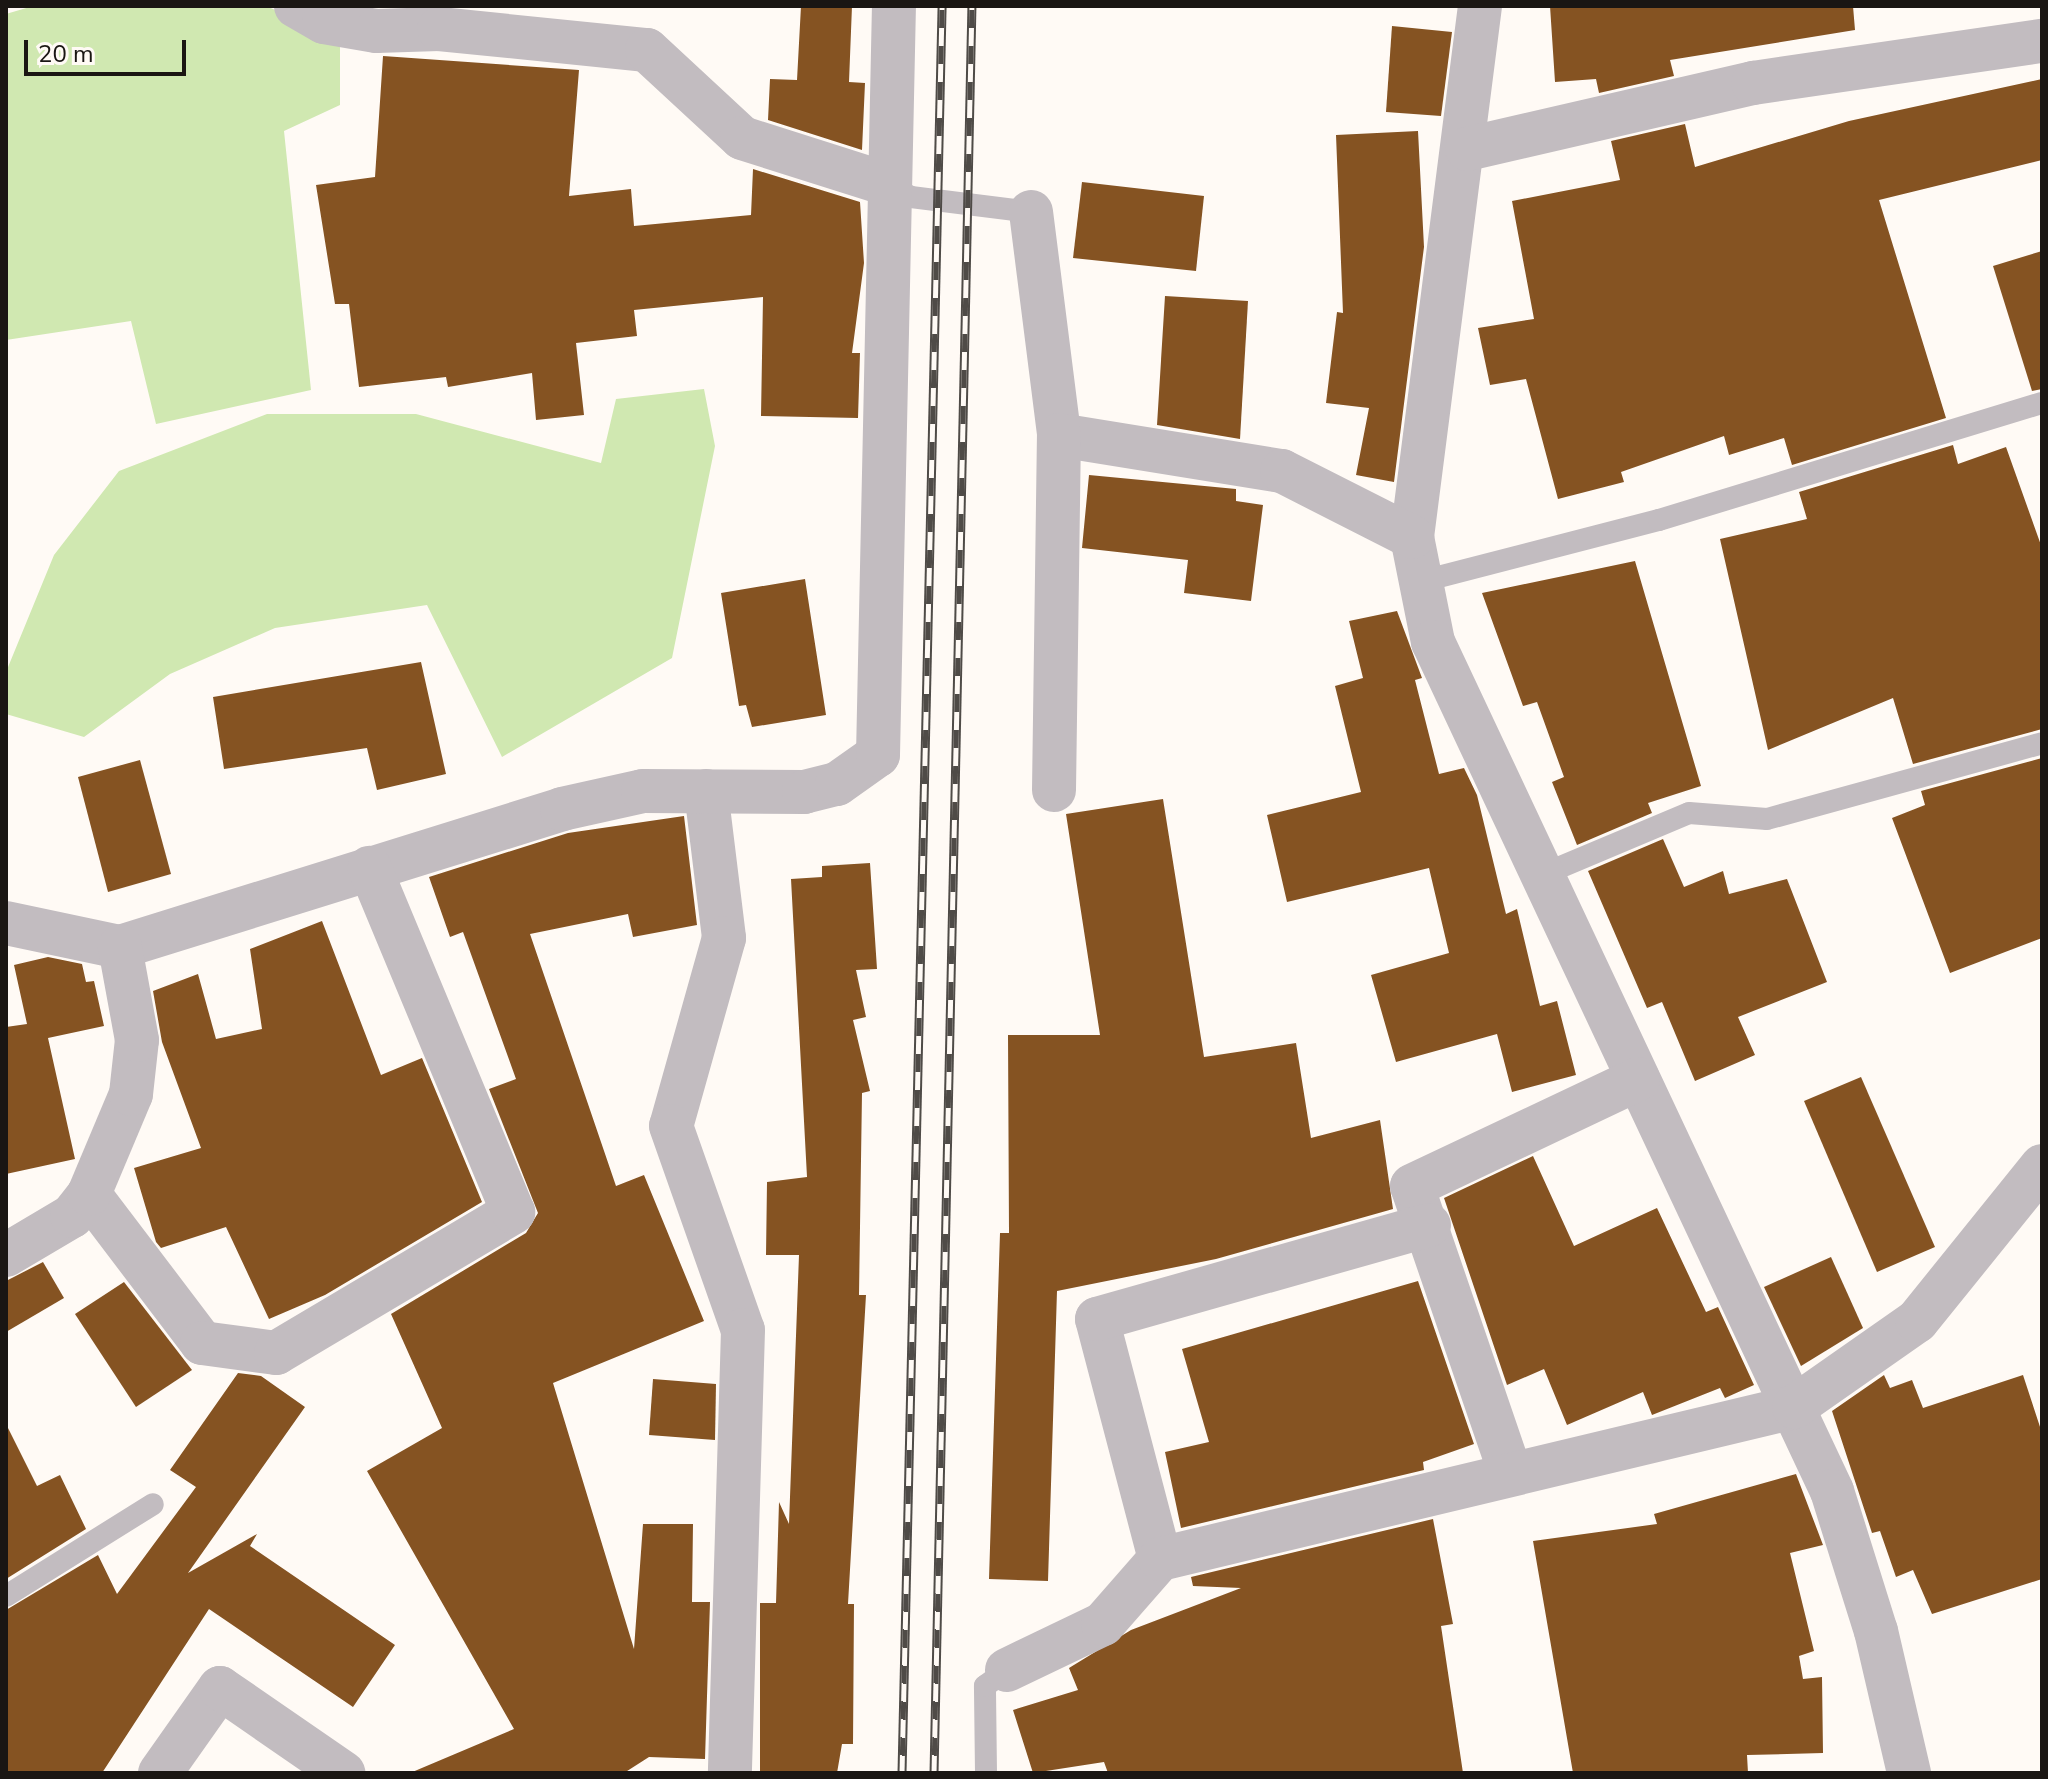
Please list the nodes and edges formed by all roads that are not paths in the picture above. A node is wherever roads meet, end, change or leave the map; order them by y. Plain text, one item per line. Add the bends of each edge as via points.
1 (296, 6) edge
2 (894, 6) edge
3 (1480, 6) edge
4 (2042, 41) edge
5 (1467, 149) junction
6 (890, 185) junction
7 (1031, 212) joint
8 (2042, 403) edge
9 (1059, 435) junction
10 (1412, 537) junction
11 (1419, 582) junction
12 (2042, 743) edge
13 (1054, 790) dead end
14 (706, 791) junction
15 (370, 868) junction
16 (1544, 874) junction
17 (6, 923) edge
18 (120, 947) junction
19 (1638, 1079) junction
20 (2042, 1166) edge
21 (89, 1194) junction
22 (1429, 1225) junction
23 (6, 1255) edge
24 (1794, 1407) junction
25 (1510, 1472) junction
26 (153, 1504) dead end
27 (1160, 1559) junction
28 (6, 1596) edge
29 (1007, 1670) joint
30 (160, 1773) edge
31 (343, 1773) edge
32 (730, 1773) edge
33 (986, 1773) edge
34 (1909, 1773) edge

1 - 6 street via 324,22 376,31 439,29 647,50 742,138
2 - 6 street
3 - 5 street
4 - 5 street via 1753,83
5 - 10 street
6 - 7 lane via 911,197
6 - 14 street via 878,755 837,784 804,792
7 - 9 street
8 - 11 lane via 1659,520
9 - 10 street via 1282,471
9 - 13 street
10 - 11 street
11 - 16 street via 1433,642 1475,744
12 - 16 lane via 1767,819 1689,813
14 - 15 street via 616,797
14 - 32 street via 724,938 671,1126 743,1330
15 - 18 street
15 - 21 street via 513,1212 276,1353 202,1343
16 - 19 street
17 - 18 street
18 - 21 street via 137,1040 131,1094
19 - 22 street via 1412,1186
19 - 24 street
20 - 24 street via 1917,1321
21 - 23 street via 72,1216
22 - 25 street
22 - 27 street via 1097,1319
24 - 25 street
24 - 34 street via 1859,1575
25 - 27 street via 1347,1520
26 - 28 lane
27 - 29 street via 1103,1624
29 - 33 lane via 985,1686
30 - 31 street via 220,1688

